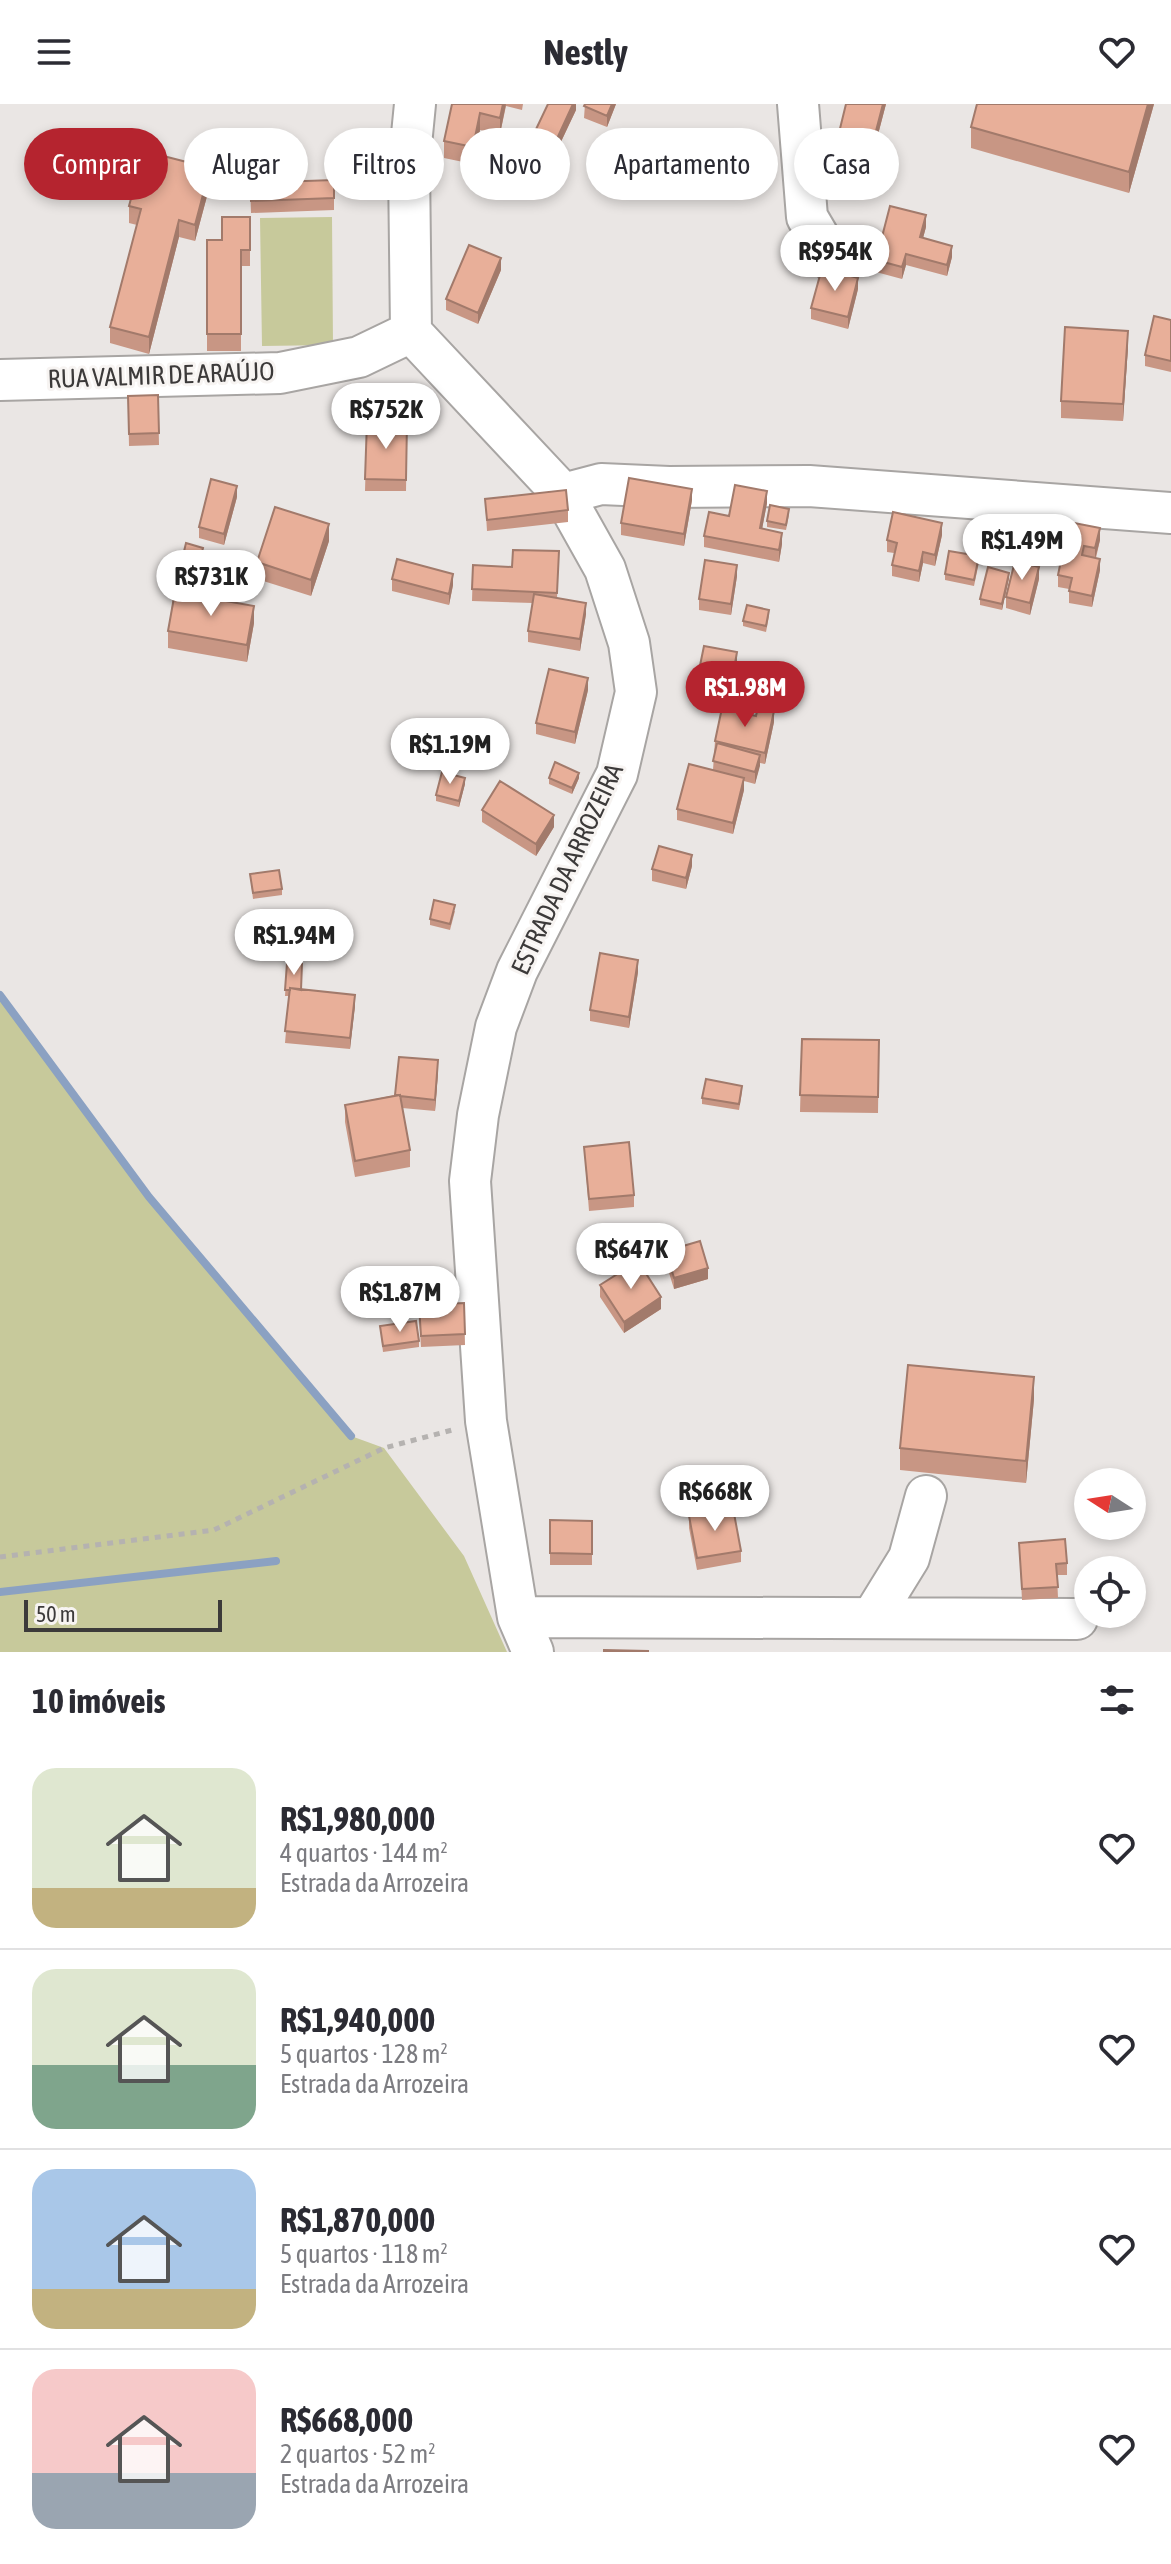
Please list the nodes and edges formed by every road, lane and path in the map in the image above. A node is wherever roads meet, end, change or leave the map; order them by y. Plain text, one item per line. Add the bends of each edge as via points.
1 (415, 104) edge
2 (798, 104) edge
3 (834, 263) dead end
4 (411, 332) junction
5 (0, 380) edge
6 (563, 494) junction
7 (1171, 513) edge
8 (486, 1421) junction
9 (926, 1496) dead end
10 (0, 1557) edge
11 (872, 1618) junction
12 (1074, 1619) edge
13 (526, 1634) edge

1 - 4 street via 409,165
2 - 3 street via 807,217
4 - 5 street, RUA VALMIR DE ARAÚJO via 359,357 280,373
4 - 6 street, ESTRADA DA ARROZEIRA
6 - 7 street via 601,484 809,486
6 - 8 street, ESTRADA DA ARROZEIRA via 605,569 629,643 636,692 617,774 496,1027 470,1181
8 - 10 path via 384,1448 214,1530
8 - 13 street, ESTRADA DA ARROZEIRA
9 - 11 street via 909,1558
11 - 12 street
11 - 13 street

